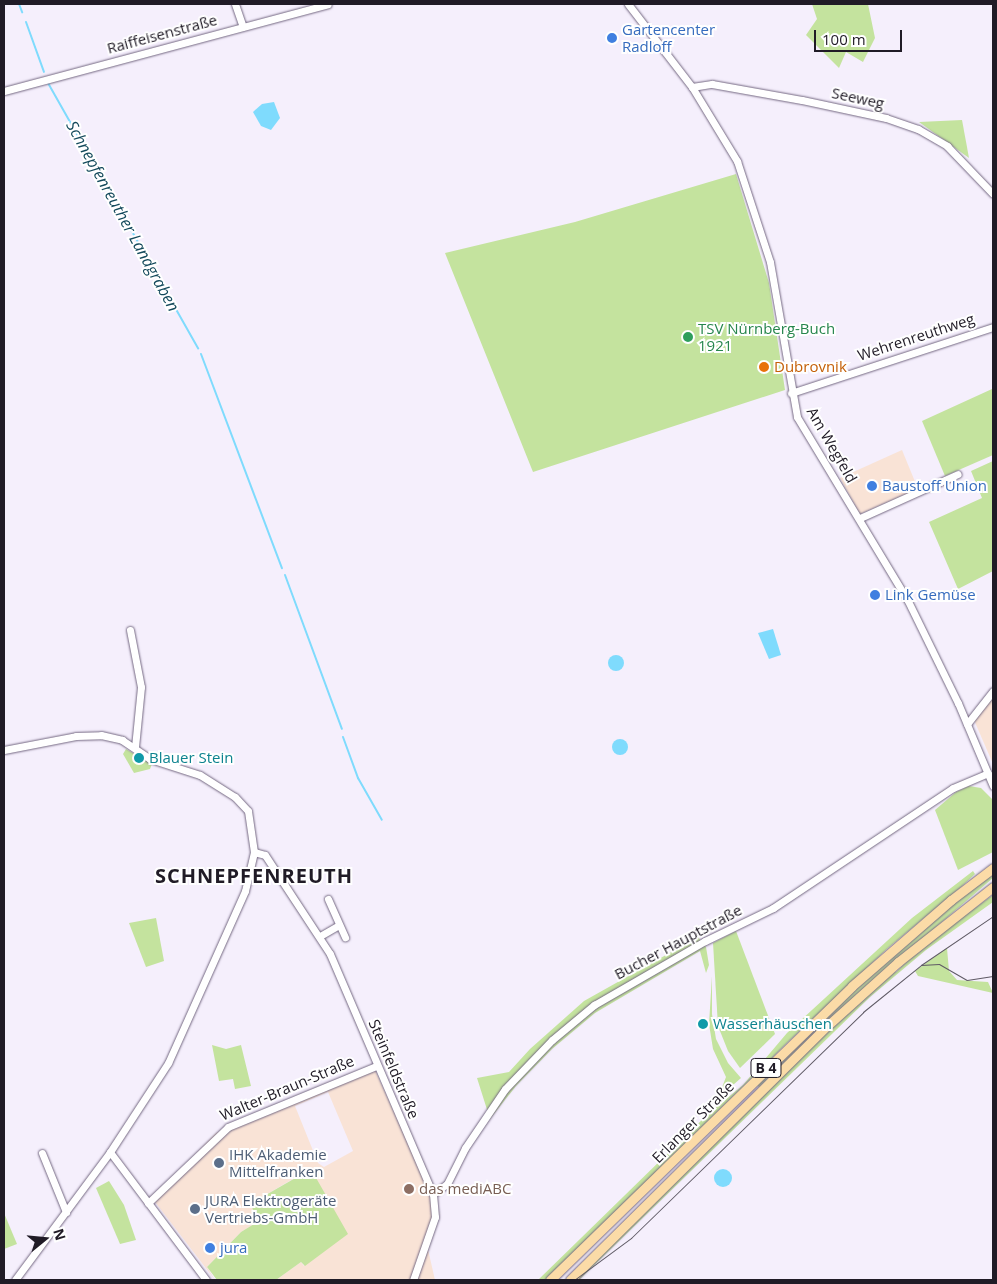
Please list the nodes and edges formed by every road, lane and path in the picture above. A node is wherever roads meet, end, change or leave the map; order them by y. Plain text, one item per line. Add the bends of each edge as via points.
1 (235, 4) edge
2 (328, 4) edge
3 (628, 4) edge
4 (243, 26) junction
5 (692, 86) junction
6 (4, 91) edge
7 (993, 194) edge
8 (993, 327) edge
9 (791, 393) junction
10 (958, 474) dead end
11 (860, 518) junction
12 (130, 630) dead end
13 (993, 692) edge
14 (967, 724) junction
15 (135, 747) junction
16 (4, 750) edge
17 (988, 773) junction
18 (993, 779) edge
19 (993, 786) edge
20 (254, 852) junction
21 (993, 868) edge
22 (993, 887) edge
23 (328, 899) dead end
24 (339, 925) junction
25 (320, 936) junction
26 (344, 937) dead end
27 (376, 1066) junction
28 (110, 1152) junction
29 (42, 1153) dead end
30 (434, 1194) junction
31 (148, 1203) junction
32 (66, 1212) junction
33 (14, 1280) edge
34 (206, 1280) edge
35 (413, 1280) edge
36 (550, 1280) edge
37 (570, 1280) edge

1 - 4 street
2 - 4 street, Raiffeisenstraße
3 - 5 street, Am Wegfeld
4 - 6 street, Raiffeisenstraße
5 - 7 street, Seeweg via 707,83 802,100 886,118 918,129 947,146
5 - 9 street, Am Wegfeld via 730,146 757,215 777,293
8 - 9 street, Wehrenreuthweg
9 - 11 street, Am Wegfeld via 804,430
10 - 11 street
11 - 14 street, Am Wegfeld via 907,599
12 - 15 street via 141,687
13 - 14 street
14 - 17 street, Am Wegfeld
15 - 16 street via 101,735 76,736
15 - 20 street via 150,759 218,784 248,811
17 - 18 street, Am Wegfeld
17 - 19 street, Am Wegfeld
17 - 30 street, Bucher Hauptstraße via 953,788 773,908 705,941 594,1005 552,1040 505,1089 465,1148 447,1184
20 - 25 street, Steinfeldstraße via 265,855
20 - 28 street via 244,891 168,1063
21 - 36 main road, Erlanger Straße / B 4 via 852,986
22 - 37 main road, Erlanger Straße / B 4 via 898,962 827,1026
23 - 24 street
24 - 25 street
24 - 26 street
25 - 27 street, Steinfeldstraße via 341,977
27 - 30 street, Steinfeldstraße
27 - 31 street, Walter-Braun-Straße via 228,1127
28 - 31 street
28 - 32 street
29 - 32 street
30 - 35 street, Steinfeldstraße via 435,1214
31 - 34 street
32 - 33 street

